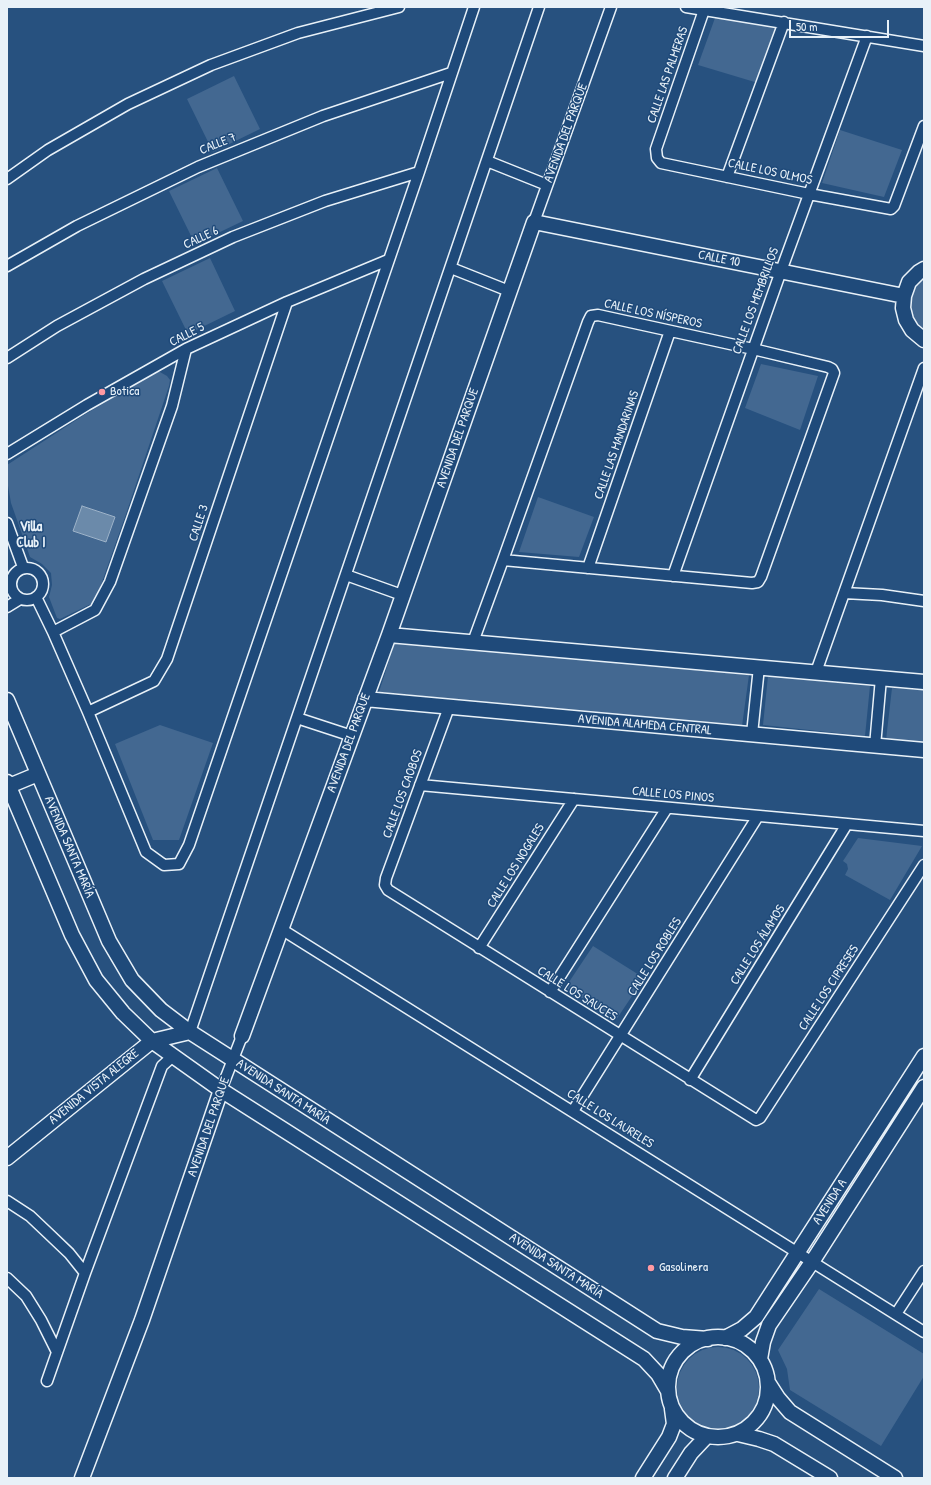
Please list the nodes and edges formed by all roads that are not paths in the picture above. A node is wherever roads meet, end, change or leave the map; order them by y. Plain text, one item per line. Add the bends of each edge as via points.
1 (399, 7) edge
2 (474, 7) edge
3 (539, 7) edge
4 (611, 7) edge
5 (686, 7) edge
6 (704, 10) junction
7 (784, 22) junction
8 (867, 36) junction
9 (924, 46) edge
10 (451, 73) junction
11 (924, 126) edge
12 (656, 149) joint
13 (487, 162) junction
14 (419, 172) junction
15 (727, 177) junction
16 (7, 179) edge
17 (548, 185) junction
18 (809, 194) junction
19 (534, 222) junction
20 (388, 260) junction
21 (7, 266) edge
22 (451, 268) junction
23 (924, 269) edge
24 (781, 271) junction
25 (509, 291) junction
26 (904, 296) junction
27 (287, 302) junction
28 (670, 331) junction
29 (924, 340) edge
30 (186, 349) junction
31 (753, 349) junction
32 (7, 358) edge
33 (924, 368) edge
34 (7, 454) edge
35 (7, 523) edge
36 (502, 560) junction
37 (23, 568) junction
38 (588, 568) junction
39 (346, 575) junction
40 (673, 576) junction
41 (9, 578) edge
42 (844, 593) junction
43 (402, 596) junction
44 (36, 598) junction
45 (20, 599) junction
46 (924, 600) edge
47 (7, 607) edge
48 (53, 632) junction
49 (389, 635) junction
50 (473, 642) junction
51 (759, 667) junction
52 (816, 672) junction
53 (881, 678) junction
54 (924, 682) edge
55 (365, 699) junction
56 (7, 700) edge
57 (449, 706) junction
58 (88, 712) junction
59 (297, 718) junction
60 (752, 734) junction
61 (352, 736) junction
62 (875, 746) junction
63 (924, 750) edge
64 (38, 774) junction
65 (8, 784) edge
66 (420, 785) junction
67 (574, 799) junction
68 (11, 801) edge
69 (667, 808) junction
70 (758, 816) junction
71 (847, 824) junction
72 (924, 831) edge
73 (924, 865) edge
74 (388, 890) joint
75 (281, 929) junction
76 (479, 948) junction
77 (550, 992) junction
78 (190, 1032) junction
79 (242, 1036) joint
80 (621, 1036) junction
81 (152, 1041) junction
82 (173, 1056) junction
83 (924, 1056) edge
84 (233, 1060) junction
85 (690, 1080) junction
86 (924, 1087) edge
87 (221, 1090) junction
88 (573, 1111) junction
89 (753, 1119) joint
90 (7, 1158) edge
91 (7, 1201) edge
92 (799, 1252) junction
93 (812, 1262) junction
94 (924, 1271) edge
95 (85, 1273) junction
96 (7, 1278) edge
97 (896, 1314) junction
98 (924, 1332) edge
99 (725, 1338) junction
100 (708, 1339) junction
101 (57, 1352) junction
102 (760, 1359) junction
103 (47, 1381) dead end
104 (769, 1384) junction
105 (668, 1391) junction
106 (672, 1407) junction
107 (738, 1434) junction
108 (707, 1436) junction
109 (82, 1478) edge
110 (643, 1478) edge
111 (675, 1478) edge
112 (830, 1478) edge
113 (895, 1478) edge

1 - 16 street via 298,33 211,65 128,104 48,150
2 - 10 street
3 - 13 street
4 - 17 street, AVENIDA DEL PARQUE
5 - 6 street
6 - 7 street
6 - 12 street, CALLE LAS PALMERAS
7 - 8 street
7 - 15 street
8 - 9 street
8 - 18 street, CALLE LOS MEMBRILLOS
10 - 14 street
10 - 21 street, CALLE 7 via 323,116 198,167 77,226
11 - 18 street, CALLE LOS OLMOS via 893,209
12 - 15 street, CALLE LOS OLMOS via 657,158 661,163
13 - 17 street
13 - 22 street
14 - 20 street
14 - 32 street, CALLE 6 via 325,201 233,237 144,279 58,326
15 - 18 street, CALLE LOS OLMOS
17 - 19 street, AVENIDA DEL PARQUE
18 - 24 street, CALLE LOS MEMBRILLOS
19 - 24 street, CALLE 10
19 - 25 street, AVENIDA DEL PARQUE
20 - 27 street, CALLE 5
20 - 58 street via 189,845 179,864 164,865 146,852
22 - 25 street
22 - 39 street
23 - 26 street via 909,282
24 - 26 street, CALLE 10
24 - 31 street, CALLE LOS MEMBRILLOS
25 - 43 street, AVENIDA DEL PARQUE
26 - 29 street via 906,320 912,330
27 - 30 street, CALLE 5
27 - 58 street, CALLE 3 via 168,659 154,681
28 - 31 street, CALLE LOS NÍSPEROS
28 - 36 street, CALLE LOS NÍSPEROS via 598,315 591,316
28 - 38 street, CALLE LAS MANDARINAS
30 - 34 street, CALLE 5 via 86,405
30 - 48 street via 172,406 110,582 95,610
31 - 40 street, CALLE LOS MEMBRILLOS
31 - 40 street, CALLE LOS NÍSPEROS via 828,367 832,369 834,378 758,582
33 - 42 street
35 - 37 street
36 - 38 street
36 - 50 street, CALLE LOS NÍSPEROS
37 - 41 street
37 - 44 street via 33,568 41,575 44,585
38 - 40 street
39 - 43 street
39 - 59 street
41 - 45 street via 13,592
42 - 46 street
42 - 52 street
43 - 49 street, AVENIDA DEL PARQUE
44 - 45 street
44 - 48 street
45 - 47 street
48 - 58 street
49 - 50 street
49 - 55 street, AVENIDA DEL PARQUE
50 - 51 street
51 - 52 street
51 - 60 street
52 - 53 street
53 - 54 street
53 - 62 street
55 - 57 street, AVENIDA ALAMEDA CENTRAL
55 - 61 street, AVENIDA DEL PARQUE
56 - 64 street, AVENIDA SANTA MARÍA
57 - 60 street, AVENIDA ALAMEDA CENTRAL
57 - 66 street, CALLE LOS CAOBOS
59 - 61 street
59 - 78 street
60 - 62 street, AVENIDA ALAMEDA CENTRAL
61 - 75 street, AVENIDA DEL PARQUE
62 - 63 street, AVENIDA ALAMEDA CENTRAL
64 - 65 street
64 - 78 street, AVENIDA SANTA MARÍA via 109,941 132,980 161,1010
65 - 68 street
66 - 67 street, CALLE LOS PINOS
66 - 74 street, CALLE LOS CAOBOS via 386,878 385,885
67 - 69 street, CALLE LOS PINOS
67 - 76 street, CALLE LOS NOGALES
68 - 81 street via 72,935 96,980 123,1013
69 - 70 street, CALLE LOS PINOS
69 - 77 street
70 - 71 street, CALLE LOS PINOS
70 - 80 street, CALLE LOS ROBLES
71 - 72 street, CALLE LOS PINOS
71 - 85 street, CALLE LOS ÁLAMOS
73 - 89 street, CALLE LOS CIPRESES via 760,1118
74 - 76 street, CALLE LOS SAUCES
75 - 79 street, AVENIDA DEL PARQUE
75 - 88 street, CALLE LOS LAURELES
76 - 77 street, CALLE LOS SAUCES
77 - 80 street, CALLE LOS SAUCES
78 - 81 street, AVENIDA VISTA ALEGRE
78 - 84 street, AVENIDA SANTA MARÍA
79 - 84 street, AVENIDA DEL PARQUE
80 - 85 street, CALLE LOS SAUCES
80 - 88 street, CALLE LOS ROBLES
81 - 82 street
81 - 90 street, AVENIDA VISTA ALEGRE
82 - 87 street
82 - 95 street via 162,1066
83 - 92 street, AVENIDA A
84 - 87 street, AVENIDA DEL PARQUE
84 - 100 street, AVENIDA SANTA MARÍA via 657,1331 682,1337
85 - 89 street, CALLE LOS SAUCES
86 - 93 street, AVENIDA A
87 - 105 street via 644,1359 658,1374
87 - 109 street, AVENIDA DEL PARQUE via 142,1320
88 - 92 street, CALLE LOS LAURELES
91 - 95 street via 30,1216 69,1253
92 - 93 street, CALLE LOS LAURELES
92 - 99 street, AVENIDA A via 756,1317 742,1329
93 - 97 street, CALLE LOS LAURELES
93 - 102 street, AVENIDA A via 770,1325
94 - 97 street
95 - 101 street
96 - 101 street via 26,1296
97 - 98 street, CALLE LOS LAURELES
99 - 100 street
99 - 102 street via 751,1349
100 - 105 street via 694,1344 678,1358 669,1377
101 - 103 street
102 - 104 street
104 - 107 street via 761,1414 751,1426
104 - 113 street via 790,1412
105 - 106 street
106 - 108 street via 680,1420 692,1430
106 - 110 street via 674,1424
107 - 108 street
107 - 112 street via 774,1444
108 - 111 street via 691,1453

